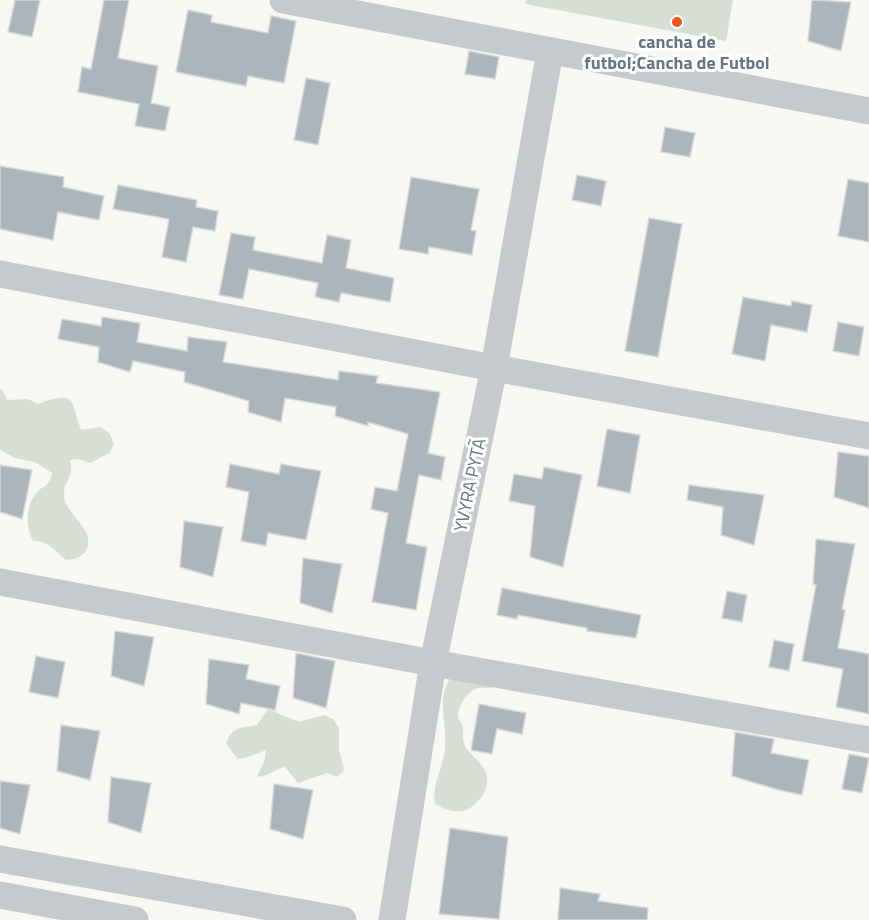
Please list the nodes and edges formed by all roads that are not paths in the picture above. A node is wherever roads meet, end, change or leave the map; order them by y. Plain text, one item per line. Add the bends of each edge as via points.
1 (283, 0) edge
2 (550, 51) junction
3 (869, 111) edge
4 (0, 274) edge
5 (494, 368) junction
6 (869, 436) edge
7 (0, 582) edge
8 (433, 663) junction
9 (869, 740) edge
10 (0, 859) edge
11 (0, 895) edge
12 (135, 920) edge
13 (343, 920) edge
14 (392, 920) edge

1 - 2 street
2 - 3 street
2 - 5 street, YVYRA PYTÃ
4 - 5 street
5 - 6 street
5 - 8 street, YVYRA PYTÃ
7 - 8 street
8 - 9 street
8 - 14 street, YVYRA PYTÃ
10 - 13 street
11 - 12 street

